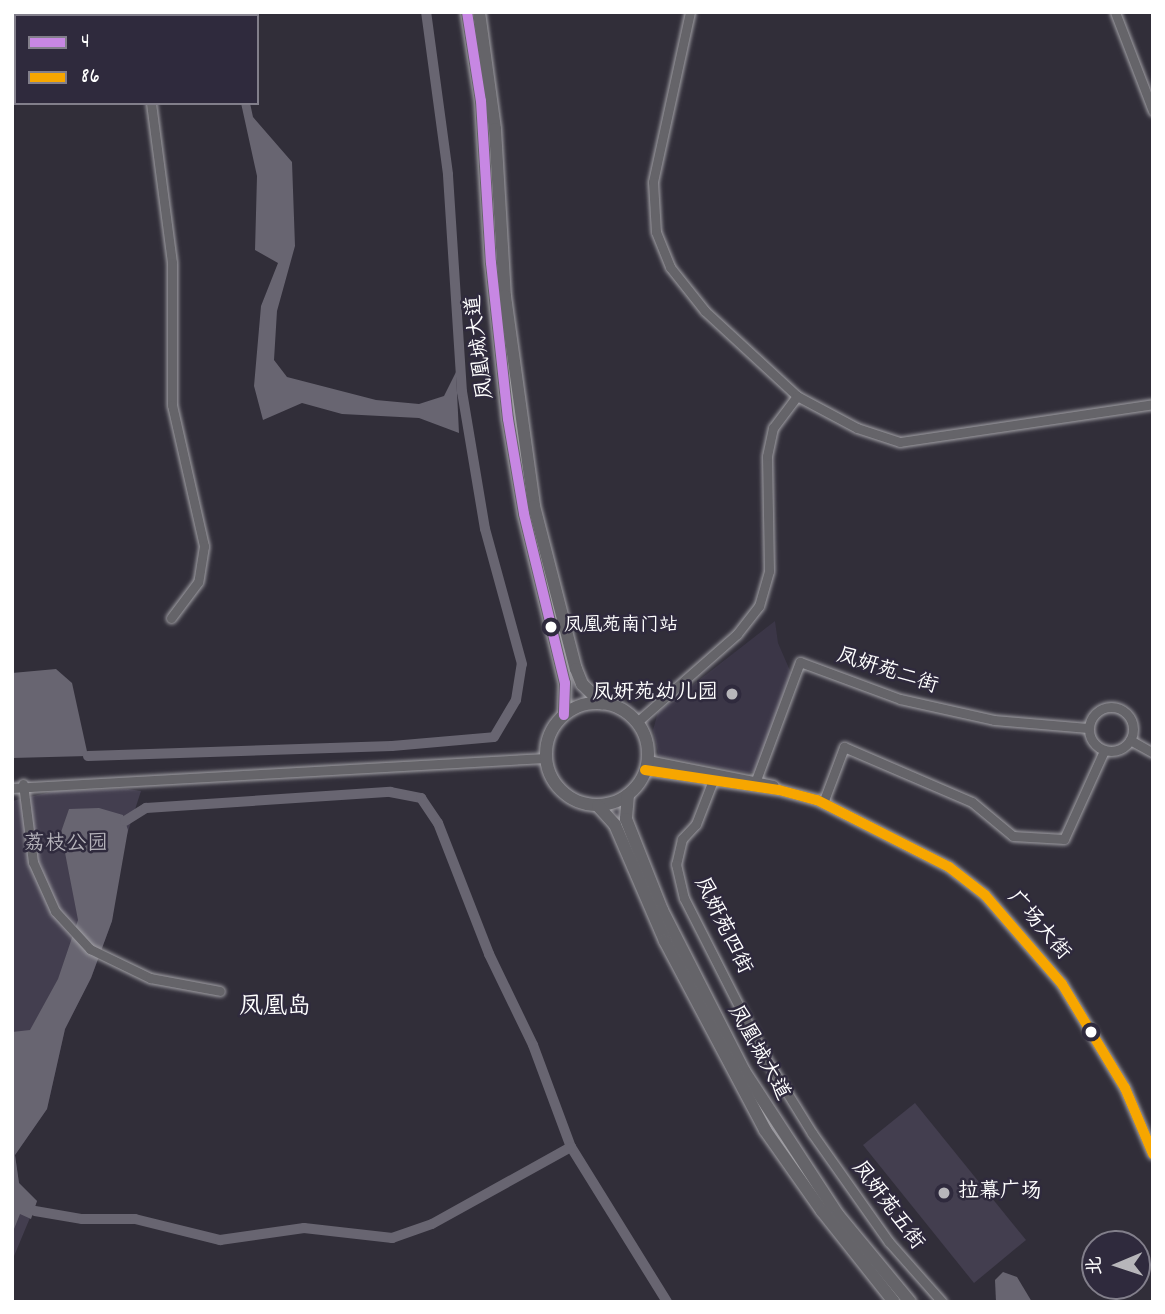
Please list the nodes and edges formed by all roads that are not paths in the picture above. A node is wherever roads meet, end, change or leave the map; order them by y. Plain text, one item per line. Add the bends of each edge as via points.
1 (467, 12) edge
2 (479, 12) edge
3 (690, 12) edge
4 (1115, 12) edge
5 (151, 105) edge
6 (1153, 111) edge
7 (797, 397) junction
8 (1153, 404) edge
9 (171, 618) dead end
10 (602, 703) junction
11 (564, 715) junction
12 (637, 722) junction
13 (1088, 728) junction
14 (1130, 740) junction
15 (1104, 751) junction
16 (1153, 753) edge
17 (546, 758) junction
18 (646, 765) junction
19 (714, 777) junction
20 (756, 780) junction
21 (23, 784) junction
22 (12, 788) edge
23 (779, 790) junction
24 (628, 795) junction
25 (823, 803) junction
26 (598, 806) junction
27 (220, 991) dead end
28 (808, 1127) joint
29 (1152, 1152) edge
30 (894, 1302) edge
31 (910, 1302) edge
32 (942, 1302) edge

1 - 11 main road, 凤凰城大道 via 481,101 491,263 508,419 533,554 565,683
2 - 10 main road, 凤凰城大道 via 495,129 505,296 534,506 576,669 582,684
3 - 7 street via 653,182 656,232 670,267 705,312
4 - 6 street
5 - 9 street via 172,263 172,405 204,546 198,582
7 - 8 street via 856,428 900,442
7 - 12 street via 773,428 767,456 769,571 759,606 737,634
10 - 11 main road via 582,705
10 - 12 main road via 622,709
11 - 17 main road via 552,730
12 - 18 main road via 646,740
13 - 14 street via 1099,710 1113,707 1131,719
13 - 15 street via 1093,742
13 - 20 street, 凤妍苑二街 via 994,720 900,699 800,662
14 - 15 street via 1119,750
14 - 16 street
15 - 25 street via 1064,839 1013,836 972,802 844,747
17 - 21 street
17 - 26 main road via 557,786 572,799
18 - 19 street, 广场大街
18 - 24 main road
19 - 20 street, 广场大街
19 - 23 street, 广场大街
19 - 28 street, 凤妍苑四街 via 696,824 682,839 676,864 684,898 763,1054
20 - 23 street, 广场大街
21 - 22 street
21 - 27 street via 33,862 55,911 90,949 150,978
23 - 25 street, 广场大街
24 - 26 main road
24 - 31 main road, 凤凰城大道 via 626,819 648,877 744,1071 831,1206
25 - 29 street, 广场大街 via 907,843 985,895 1062,984 1125,1088
26 - 30 main road, 凤凰城大道 via 615,825 664,941 765,1130 822,1212
28 - 32 street, 凤妍苑五街 via 889,1242

